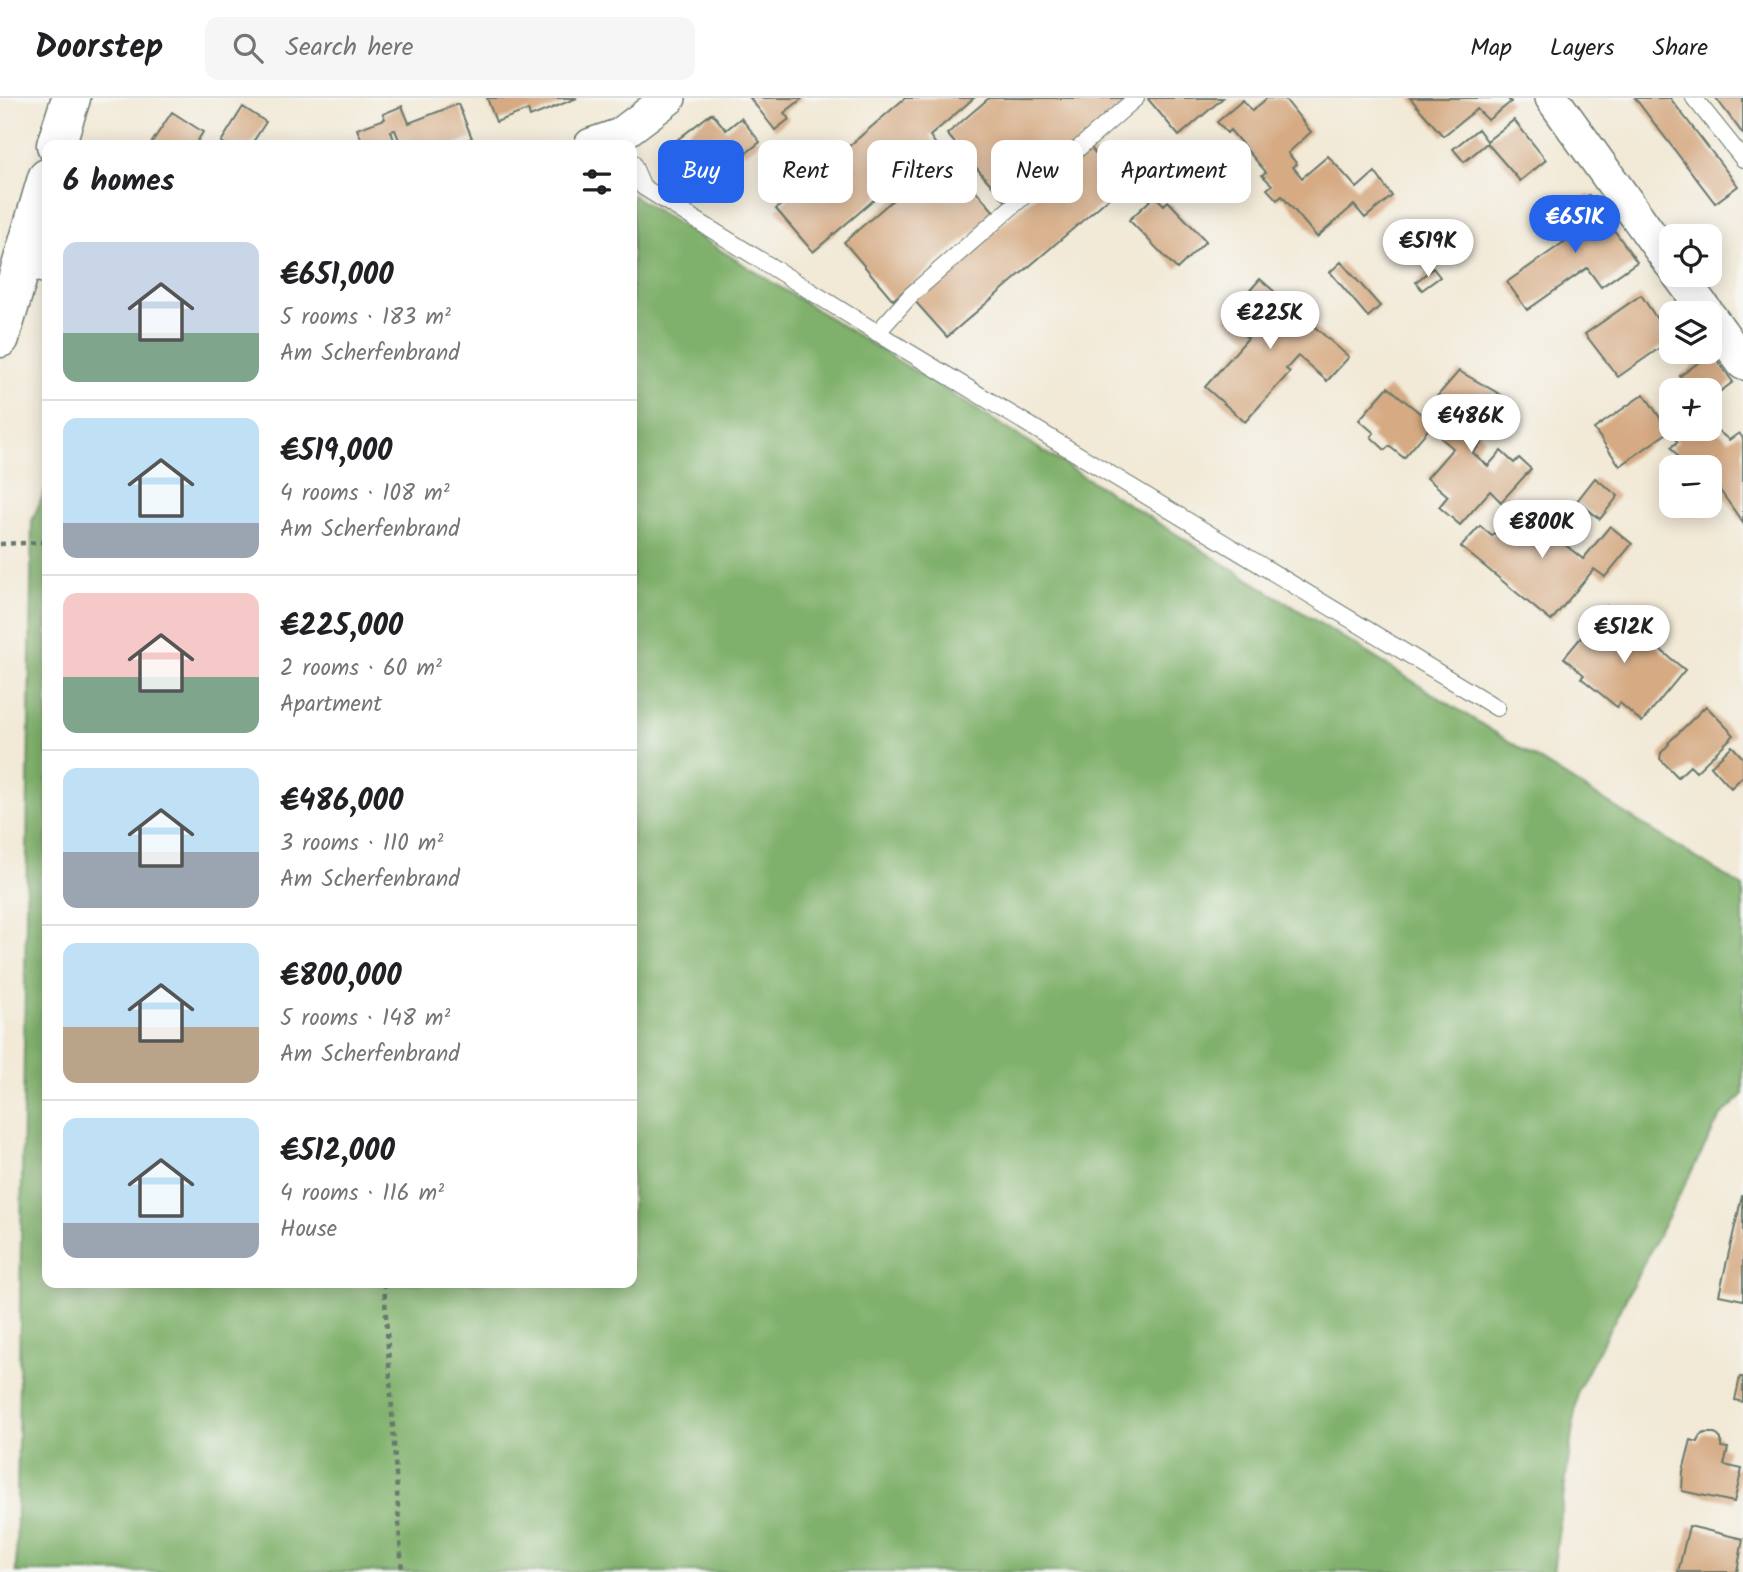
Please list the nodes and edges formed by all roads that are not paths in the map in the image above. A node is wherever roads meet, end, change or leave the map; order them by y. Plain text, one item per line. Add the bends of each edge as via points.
1 (71, 98) edge
2 (669, 98) edge
3 (1136, 98) edge
4 (1552, 98) edge
5 (1694, 98) edge
6 (58, 140) edge
7 (624, 140) edge
8 (1743, 159) edge
9 (637, 178) edge
10 (42, 213) edge
11 (1659, 247) edge
12 (35, 263) edge
13 (877, 333) junction
14 (1722, 334) edge
15 (0, 338) edge
16 (1743, 363) edge
17 (1497, 708) dead end

1 - 6 main road
2 - 7 street
3 - 13 lane via 911,295
4 - 11 street
5 - 8 lane
9 - 13 lane via 643,187
10 - 12 main road
12 - 15 main road
13 - 17 lane
14 - 16 street

